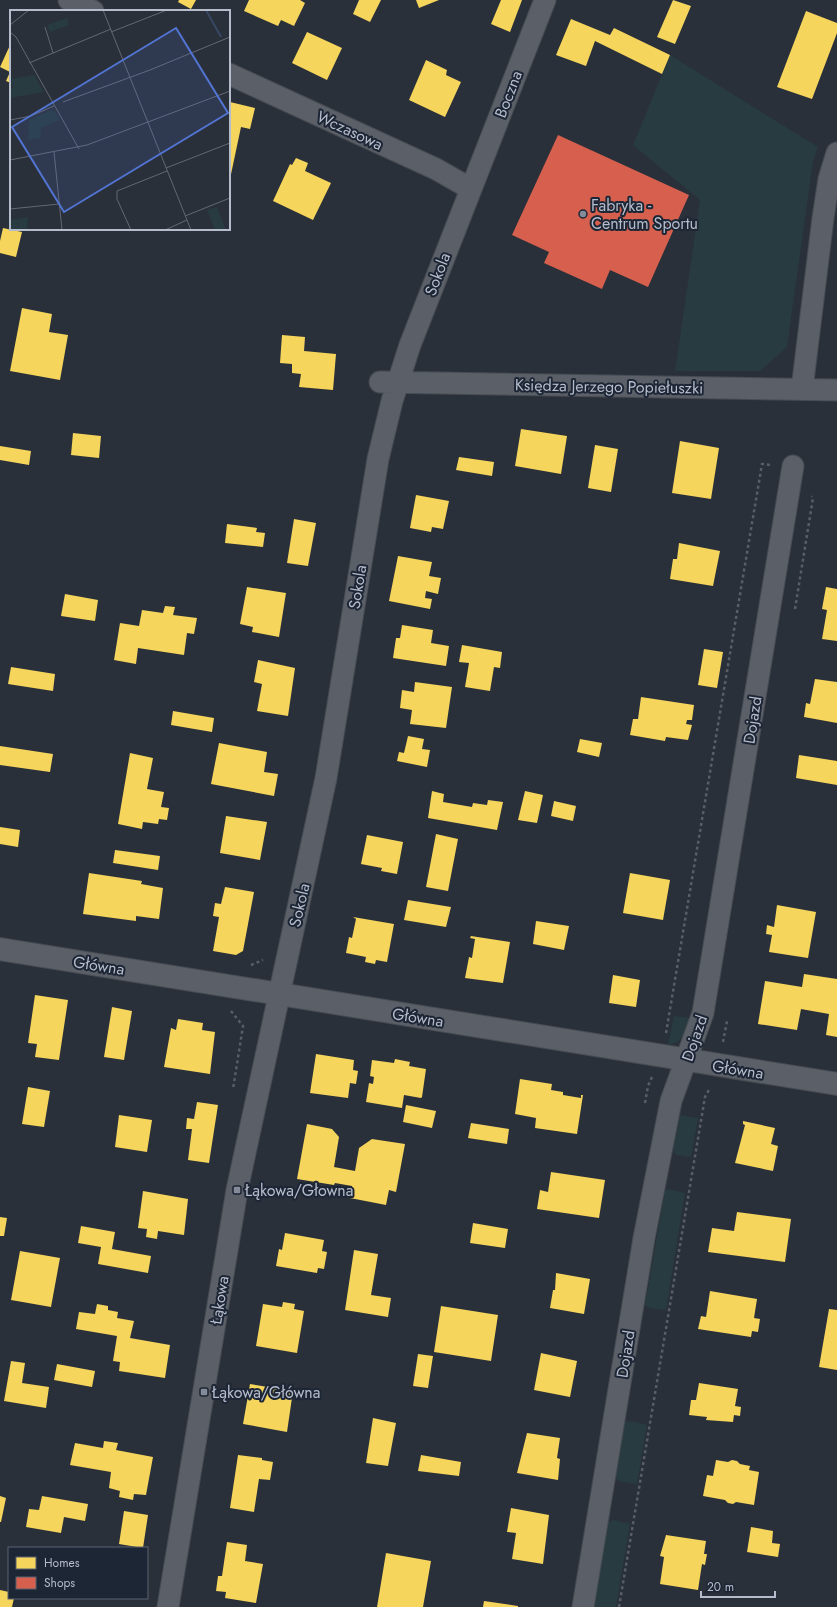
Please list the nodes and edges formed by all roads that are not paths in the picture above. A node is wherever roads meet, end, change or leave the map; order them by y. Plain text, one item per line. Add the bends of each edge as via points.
1 (544, 0) edge
2 (230, 74) edge
3 (837, 153) edge
4 (471, 189) junction
5 (389, 382) junction
6 (802, 389) junction
7 (837, 390) edge
8 (793, 466) road end
9 (0, 949) edge
10 (278, 995) junction
11 (686, 1061) junction
12 (837, 1084) edge
13 (168, 1607) edge
14 (583, 1607) edge

1 - 4 street, Boczna
2 - 4 street, Wczasowa via 436,170
3 - 6 street via 824,210
4 - 5 street, Sokola via 410,345
5 - 6 street, Księdza Jerzego Popiełuszki
5 - 10 street, Sokola via 326,778
6 - 7 street, Księdza Jerzego Popiełuszki
8 - 11 street, Dojazd via 703,1013
9 - 10 street, Główna
10 - 11 street, Główna
10 - 13 street, Łąkowa via 237,1190
11 - 12 street, Główna
11 - 14 street, Dojazd via 671,1101 644,1238

